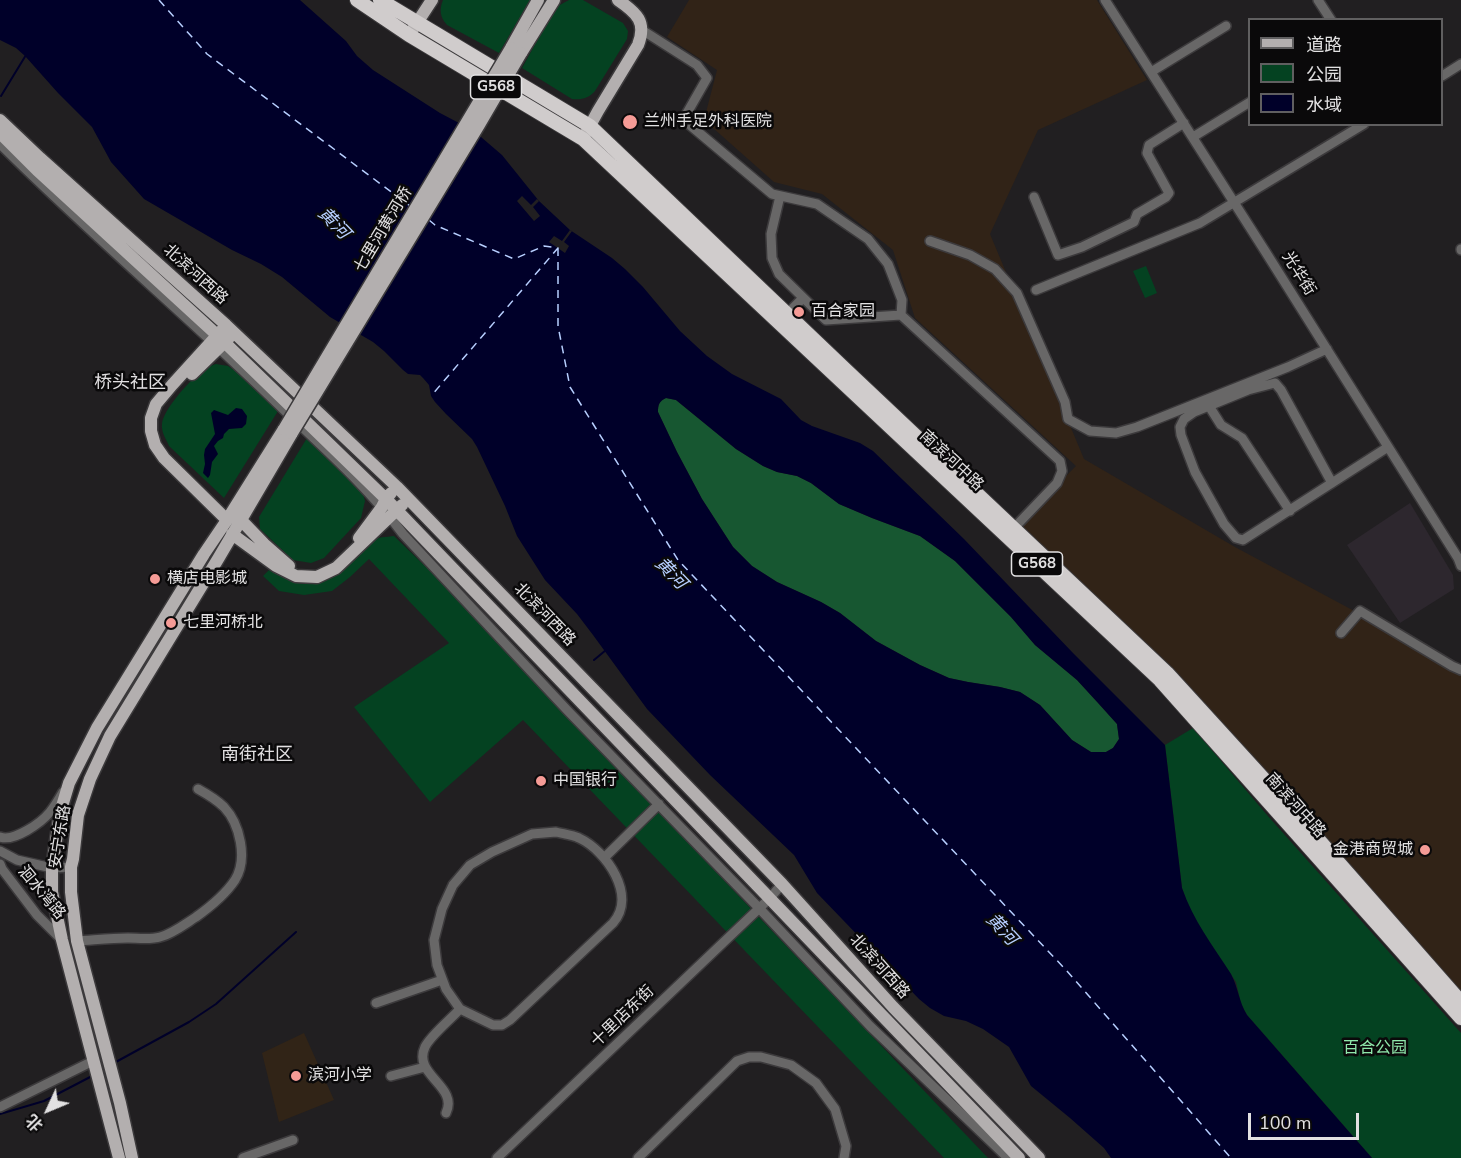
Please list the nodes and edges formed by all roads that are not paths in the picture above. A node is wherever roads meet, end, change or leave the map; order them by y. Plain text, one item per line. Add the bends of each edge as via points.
1 (357, 0) edge
2 (380, 0) edge
3 (432, 0) edge
4 (538, 0) edge
5 (554, 0) edge
6 (618, 0) edge
7 (1106, 0) edge
8 (1318, 0) edge
9 (1330, 18) edge
10 (1226, 26) dead end
11 (413, 29) junction
12 (642, 30) junction
13 (516, 50) junction
14 (1461, 64) edge
15 (1151, 72) junction
16 (1443, 75) edge
17 (1248, 103) edge
18 (0, 120) edge
19 (1184, 123) junction
20 (590, 126) junction
21 (1361, 126) edge
22 (0, 133) edge
23 (1193, 137) junction
24 (583, 139) junction
25 (0, 144) edge
26 (780, 196) junction
27 (1034, 198) dead end
28 (1234, 202) junction
29 (930, 241) dead end
30 (1036, 290) dead end
31 (803, 298) junction
32 (787, 314) junction
33 (900, 315) junction
34 (230, 329) junction
35 (218, 341) junction
36 (1327, 349) junction
37 (1209, 406) junction
38 (1388, 447) junction
39 (1332, 483) junction
40 (397, 487) junction
41 (408, 499) junction
42 (389, 508) junction
43 (1290, 511) junction
44 (234, 516) junction
45 (1014, 528) junction
46 (232, 534) junction
47 (1461, 566) edge
48 (1341, 633) dead end
49 (1461, 670) edge
50 (69, 783) junction
51 (198, 789) dead end
52 (659, 804) junction
53 (0, 837) edge
54 (0, 851) edge
55 (604, 858) junction
56 (0, 864) edge
57 (71, 867) junction
58 (52, 868) junction
59 (783, 884) junction
60 (770, 898) junction
61 (759, 908) junction
62 (62, 940) junction
63 (77, 941) junction
64 (442, 980) junction
65 (1461, 1002) edge
66 (376, 1004) dead end
67 (460, 1009) junction
68 (1461, 1018) edge
69 (424, 1066) junction
70 (96, 1069) junction
71 (391, 1076) dead end
72 (0, 1107) edge
73 (446, 1113) dead end
74 (293, 1140) dead end
75 (1005, 1151) edge
76 (119, 1158) edge
77 (132, 1158) edge
78 (243, 1158) edge
79 (497, 1158) edge
80 (638, 1158) edge
81 (844, 1158) edge
82 (992, 1158) edge
83 (1019, 1158) edge
84 (1039, 1158) edge

1 - 11 highway, 南滨河中路 / G568
2 - 11 highway, 南滨河中路 / G568
3 - 11 main road
4 - 13 main road
5 - 13 main road
6 - 12 main road via 637,14
7 - 15 street, 光华街
8 - 9 street
10 - 15 street
11 - 20 highway, 南滨河中路 / G568
11 - 24 highway, 南滨河中路 / G568
12 - 20 main road via 638,45
12 - 26 street via 697,65 707,78 687,113 691,126 772,194
13 - 44 main road, 七里河黄河桥, bridge
14 - 16 street
15 - 19 street, 光华街
17 - 23 street
18 - 34 main road, 北滨河西路
19 - 23 street, 光华街
19 - 27 street via 1149,146 1147,153 1169,193 1137,214 1134,222 1058,255
20 - 24 main road
20 - 32 highway, 南滨河中路 / G568
21 - 28 street
22 - 35 main road, 北滨河西路
23 - 28 street, 光华街
24 - 68 highway, 南滨河中路 / G568 via 1160,680
25 - 35 street
26 - 31 street via 771,234 772,258 779,274
26 - 33 street via 817,204 868,239 888,264 902,300
28 - 30 street via 1200,223
28 - 36 street, 光华街
29 - 36 street via 995,269 1017,293 1065,402 1068,419 1090,431 1116,433 1137,427
31 - 32 street
31 - 33 street via 826,320
32 - 45 highway, 南滨河中路 / G568
33 - 45 street via 1060,461 1062,471 1057,483
34 - 35 main road
34 - 40 main road, 北滨河西路
35 - 42 main road, 北滨河西路
35 - 44 main road via 156,404 151,431 164,458
36 - 38 street, 光华街
37 - 39 street via 1275,383
37 - 43 street via 1221,425 1242,438
37 - 43 street via 1184,418 1181,435 1195,472 1224,524 1243,540
38 - 39 street
38 - 47 street, 光华街
39 - 43 street
40 - 41 main road, 北滨河西路
40 - 42 main road
41 - 42 main road
41 - 59 main road, 北滨河西路
42 - 44 main road via 331,566 309,572 287,565
42 - 46 main road via 336,568 317,577 296,576 276,566
42 - 52 street via 403,534
42 - 60 main road, 北滨河西路
44 - 46 main road, 安宁东路
44 - 50 main road via 204,554 97,728
45 - 65 highway, 南滨河中路 / G568 via 1167,673
46 - 57 main road, 安宁东路 via 110,736 78,815
48 - 49 street via 1360,611
50 - 53 street via 49,813 30,829 12,838
50 - 58 main road
51 - 63 street via 225,808 234,822 241,852 236,879 206,910 159,937
52 - 55 street
52 - 61 street
54 - 58 street, 洄水湾路 via 17,860
55 - 64 street via 579,838 556,832 532,834 470,865 453,885 434,940
55 - 67 street via 614,871 623,901 613,923 510,1020 493,1025
56 - 62 street, 洄水湾路 via 37,915
57 - 58 street, 洄水湾路
57 - 63 main road, 安宁东路
58 - 62 main road via 52,892
59 - 60 street, 十里店东街
59 - 84 main road, 北滨河西路 via 893,1007
60 - 61 street, 十里店东街
60 - 75 main road, 北滨河西路
61 - 75 street via 870,1026
61 - 79 street, 十里店东街
62 - 70 main road
63 - 77 main road, 安宁东路
64 - 66 street
64 - 67 street
67 - 69 street via 428,1042
69 - 71 street
69 - 73 street via 448,1097
70 - 72 street
70 - 76 main road
74 - 78 street
75 - 82 street
75 - 83 main road, 北滨河西路
80 - 81 street via 737,1061 761,1057 791,1065 816,1083 835,1108 846,1146

